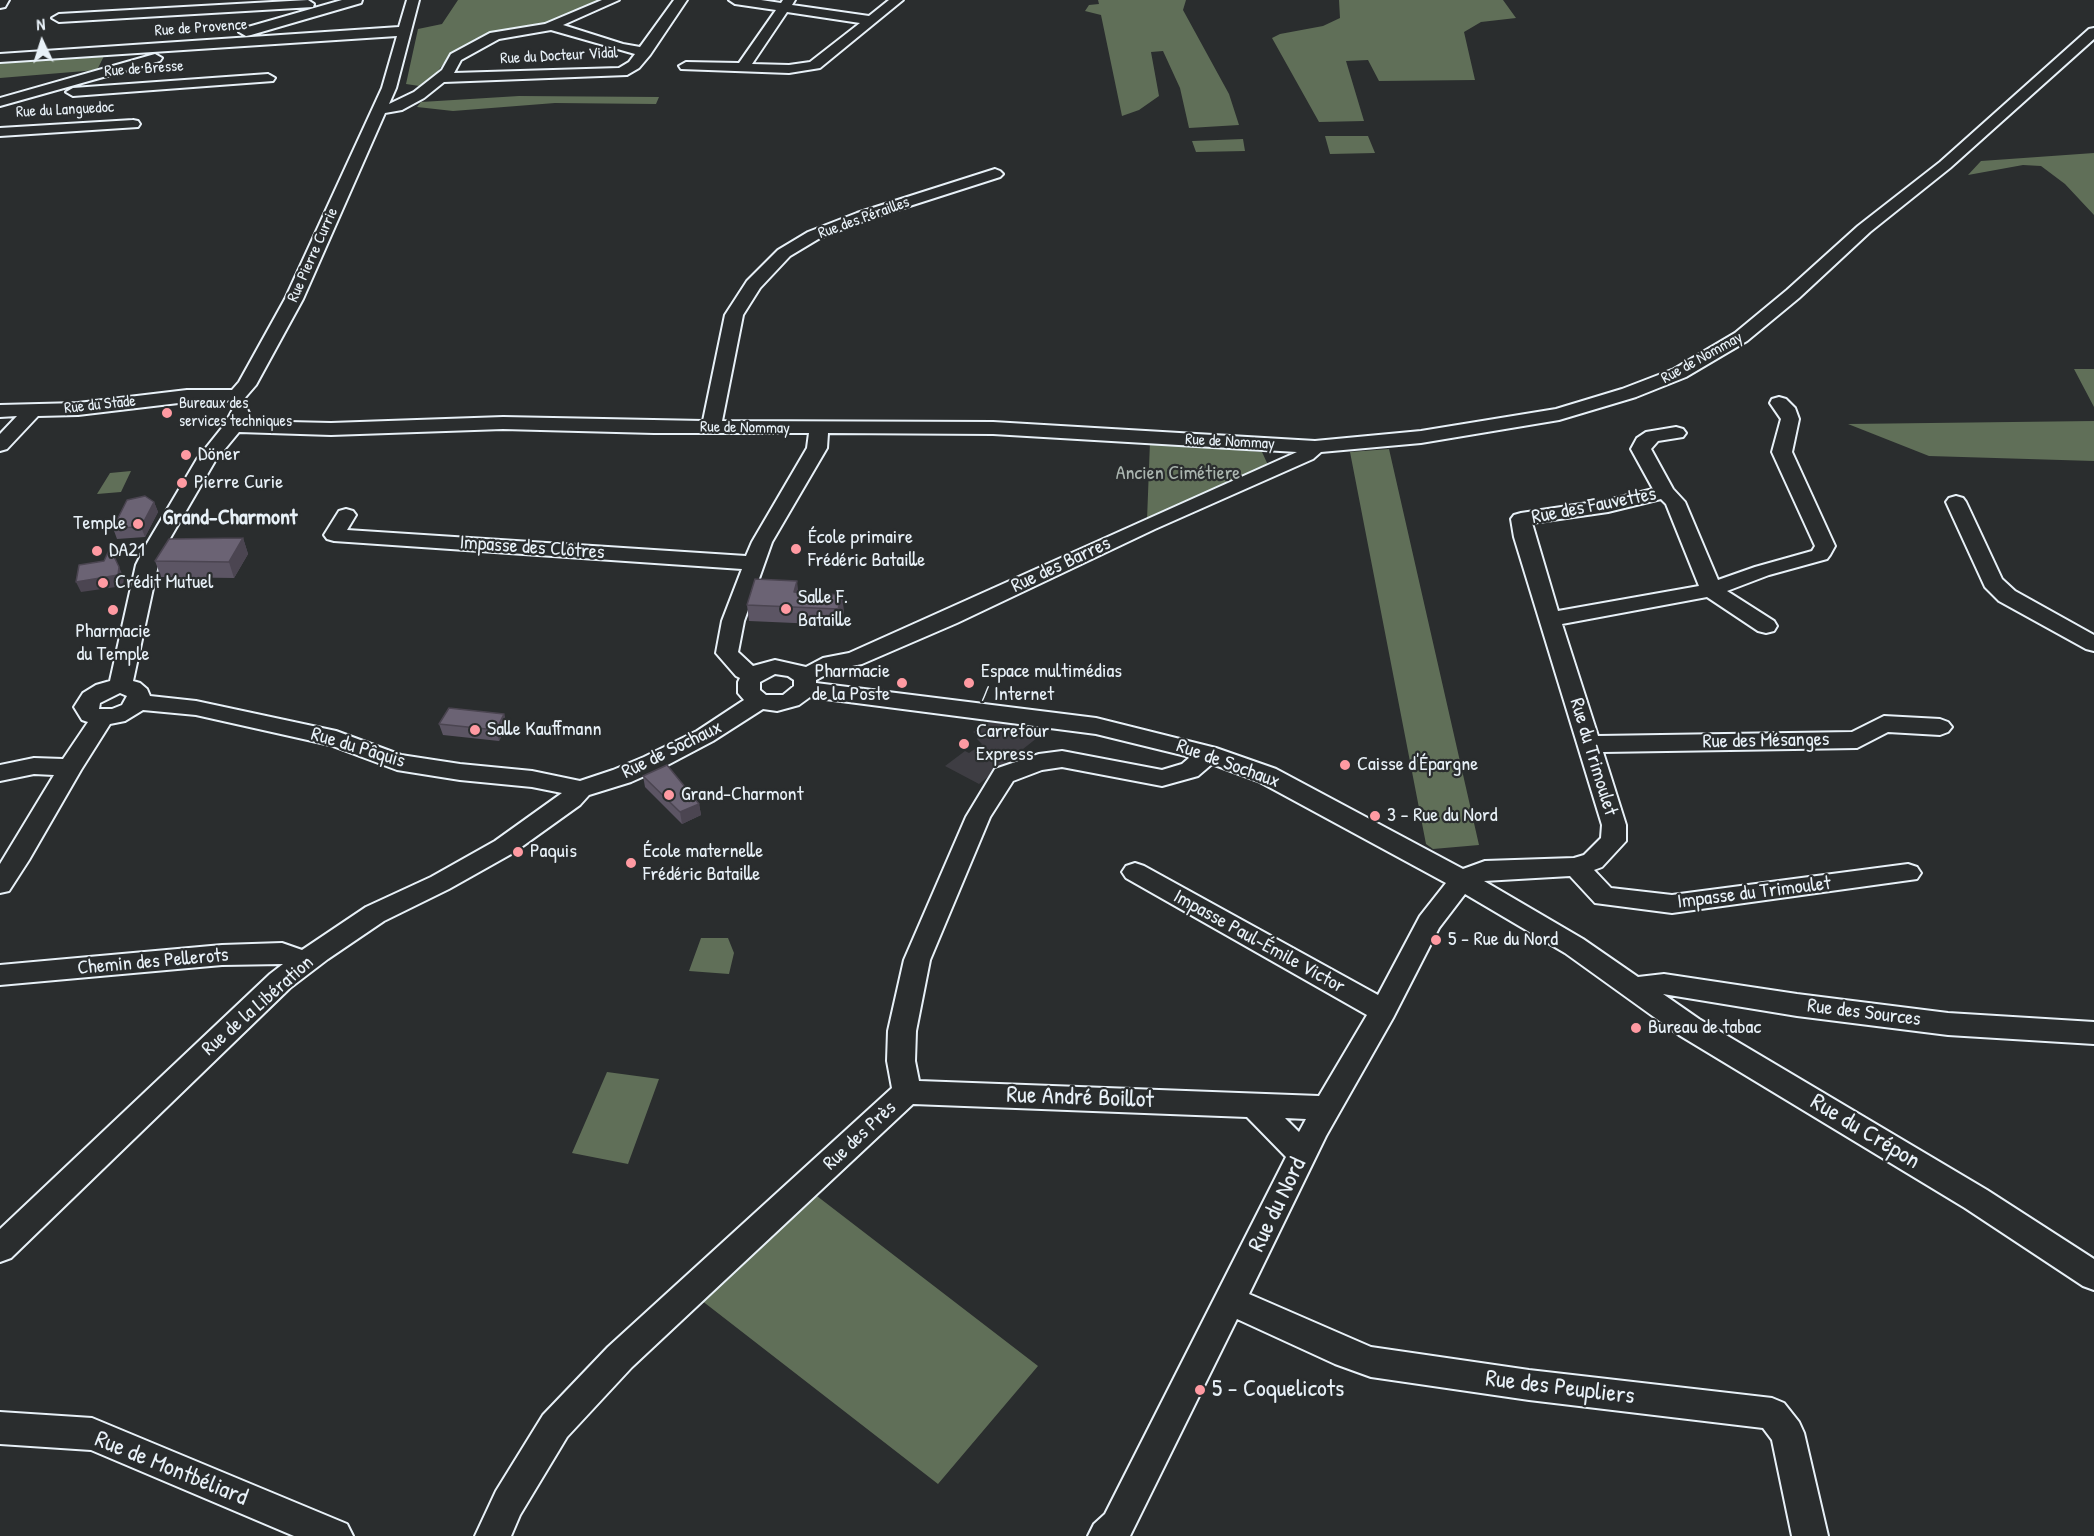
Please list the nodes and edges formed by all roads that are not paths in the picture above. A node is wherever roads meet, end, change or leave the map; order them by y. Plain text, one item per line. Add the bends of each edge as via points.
1 (3, 0) edge
2 (354, 0) edge
3 (413, 0) edge
4 (613, 0) edge
5 (681, 0) edge
6 (735, 0) edge
7 (897, 0) edge
8 (0, 4) edge
9 (786, 4) edge
10 (58, 18) dead end
11 (869, 20) junction
12 (551, 26) junction
13 (405, 31) junction
14 (2094, 32) edge
15 (202, 45) junction
16 (645, 52) junction
17 (0, 58) edge
18 (686, 66) dead end
19 (743, 67) junction
20 (268, 78) dead end
21 (440, 78) junction
22 (23, 96) junction
23 (0, 97) edge
24 (0, 102) edge
25 (379, 109) junction
26 (132, 124) dead end
27 (0, 132) edge
28 (995, 174) dead end
29 (236, 396) junction
30 (1779, 403) dead end
31 (33, 410) junction
32 (0, 411) edge
33 (234, 426) junction
34 (711, 427) junction
35 (819, 428) junction
36 (1676, 433) dead end
37 (0, 445) edge
38 (1315, 447) junction
39 (1665, 492) junction
40 (1956, 502) dead end
41 (346, 514) dead end
42 (1521, 519) joint
43 (753, 563) junction
44 (1711, 590) junction
45 (1551, 619) junction
46 (1766, 626) dead end
47 (2094, 644) edge
48 (754, 675) junction
49 (805, 683) junction
50 (129, 694) junction
51 (759, 701) junction
52 (1940, 728) dead end
53 (1588, 744) junction
54 (1208, 754) junction
55 (70, 767) junction
56 (0, 773) edge
57 (580, 789) junction
58 (1576, 867) junction
59 (1135, 872) dead end
60 (1908, 873) dead end
61 (1462, 880) junction
62 (0, 884) edge
63 (305, 963) junction
64 (0, 975) edge
65 (1636, 988) junction
66 (1383, 1011) junction
67 (2094, 1033) edge
68 (908, 1092) junction
69 (1253, 1104) junction
70 (1327, 1107) junction
71 (1303, 1155) junction
72 (0, 1249) edge
73 (2094, 1276) edge
74 (1230, 1300) junction
75 (0, 1428) edge
76 (335, 1536) edge
77 (494, 1536) edge
78 (1106, 1536) edge
79 (1810, 1536) edge

1 - 8 street
2 - 10 street
2 - 15 street
3 - 13 street, Rue Pierre Currie
4 - 12 street
5 - 16 street, Rue du Docteur Vidal
6 - 9 street
7 - 11 street
9 - 11 street
9 - 19 street
11 - 19 street via 815,65
12 - 16 street
12 - 21 street via 495,36 456,57
13 - 15 street, Rue de Provence
13 - 25 street, Rue Pierre Currie
14 - 38 street, Rue de Nommay via 1757,325 1680,373 1558,414 1411,438
15 - 17 street, Rue de Provence
15 - 22 street
16 - 21 street, Rue du Docteur Vidal via 634,66 616,73
18 - 19 street
20 - 22 street, Rue de Bresse
21 - 25 street via 397,107
22 - 23 street
22 - 24 street
25 - 29 street, Rue Pierre Currie via 294,299 248,385
26 - 27 street, Rue du Languedoc
28 - 34 street, Rue des Pérailles via 863,216 814,235 784,253 753,285 734,315
29 - 31 street, Rue du Stade via 187,396 78,409
29 - 33 street via 244,404
30 - 44 street via 1790,419 1782,452 1825,546 1820,555
31 - 32 street, Rue du Stade
31 - 37 street
33 - 34 street, Rue de Nommay via 320,429 503,423
33 - 50 street via 207,459 147,565
34 - 35 street, Rue de Nommay
35 - 38 street, Rue de Nommay via 993,428
35 - 43 street via 817,448
36 - 39 street via 1653,436 1641,450
38 - 49 street, Rue des Barres via 1306,455 949,618 854,659 831,663
39 - 42 street, Rue des Fauvettes via 1608,506
39 - 44 street, Rue des Fauvettes via 1675,502
40 - 47 street via 1993,582 2007,596
41 - 43 street, Impasse des Clôtres via 334,535
42 - 45 street, Rue du Trimoulet
43 - 48 street via 733,621 727,653 744,671
44 - 45 street
44 - 46 street
45 - 53 street, Rue du Trimoulet
48 - 49 street via 775,667 794,670
48 - 51 street via 749,693
49 - 51 street via 791,700 777,704
49 - 54 street, Rue de Sochaux via 1096,726
50 - 55 street via 97,694 91,698 86,707 90,715 103,718
50 - 57 street, Rue du Pâquis via 336,739 397,762
51 - 57 street, Rue de Sochaux via 652,764
52 - 53 street, Rue des Mésanges via 1884,724 1857,740
53 - 58 street, Rue du Trimoulet via 1614,825 1613,841 1593,861
54 - 61 street, Rue de Sochaux via 1268,775
54 - 68 street, Rue des Près via 1190,770 1162,778 1062,759 1039,762 1004,775 978,817 917,960 902,1030 901,1061
55 - 56 street via 34,766
55 - 62 street
57 - 63 street, Rue de la Libération via 504,847 375,914
58 - 60 street, Impasse du Trimoulet via 1604,896 1672,904
58 - 61 street, Rue du Trimoulet via 1485,870
59 - 66 street, Impasse Paul-Émile Victor
61 - 65 street, Rue de Sochaux
61 - 66 street, Rue du Nord via 1429,923
63 - 64 street, Chemin des Pellerots via 282,953 222,955
63 - 72 street, Rue de la Libération via 272,988
65 - 67 street, Rue des Sources via 1664,984 1948,1024
65 - 73 street, Rue du Crépon via 1689,1027 1976,1199
66 - 70 street, Rue du Nord
68 - 69 street, Rue André Boillot
68 - 77 street, Rue des Près via 620,1357 555,1426 508,1503
69 - 70 street, Rue André Boillot
69 - 71 street
70 - 71 street, Rue du Nord
71 - 74 street, Rue du Nord
74 - 78 street, Rue du Nord via 1117,1526
74 - 79 street, Rue des Peupliers via 1371,1362 1772,1414 1787,1433
75 - 76 street, Rue de Montbéliard via 92,1434

